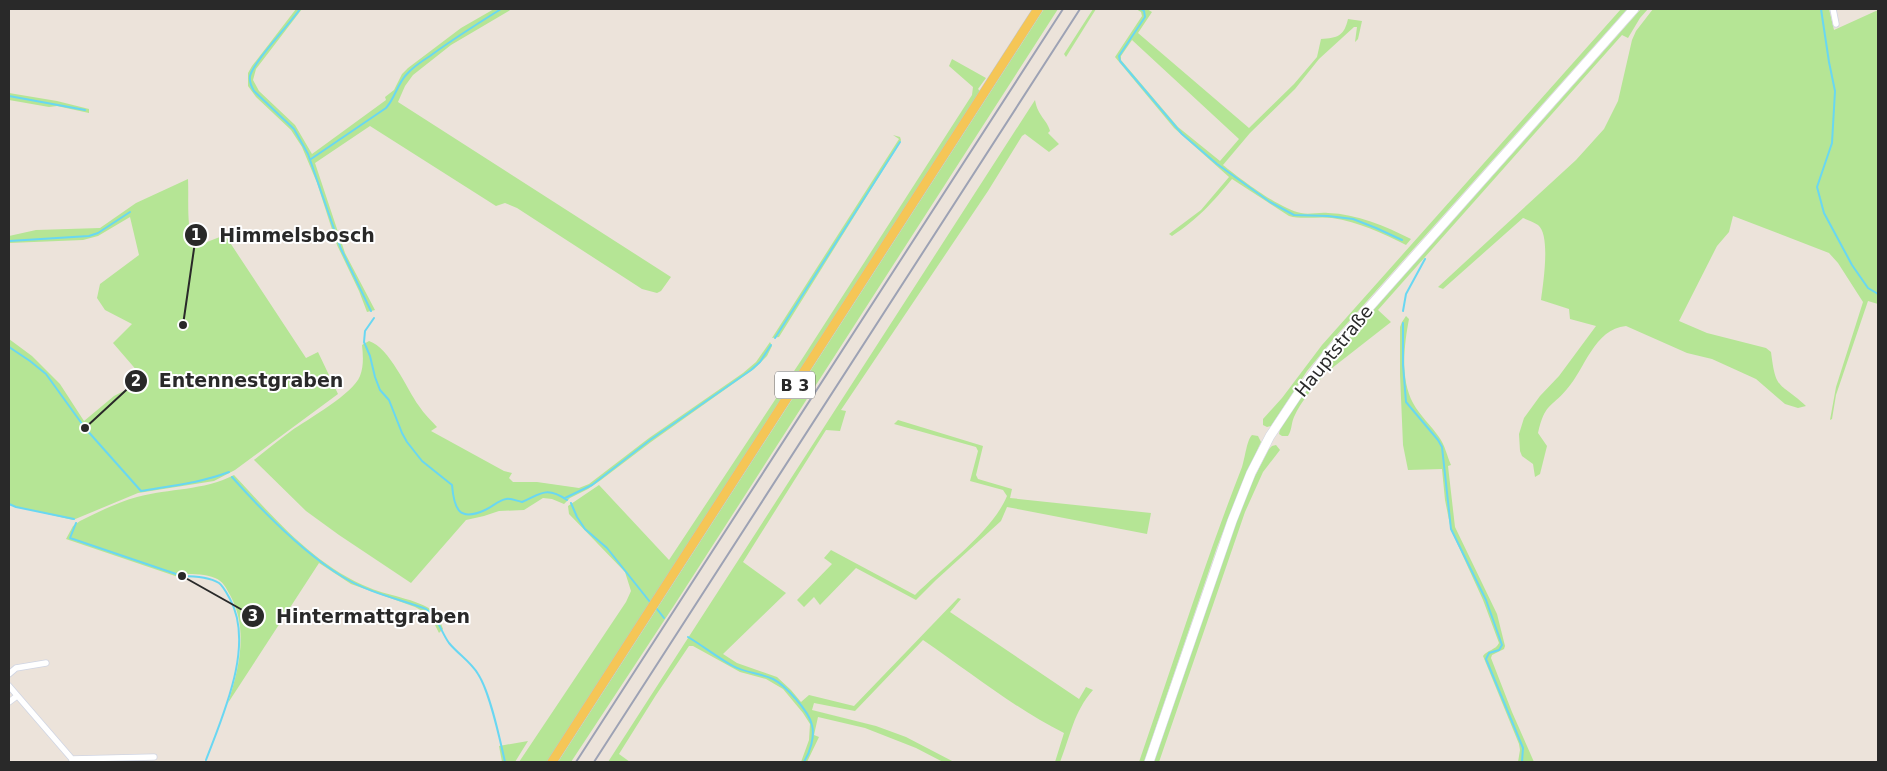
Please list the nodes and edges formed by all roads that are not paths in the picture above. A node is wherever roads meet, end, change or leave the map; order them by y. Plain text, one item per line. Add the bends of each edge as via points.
1 (1038, 9) edge
2 (1634, 9) edge
3 (1833, 9) edge
4 (1836, 24) dead end
5 (46, 663) dead end
6 (9, 674) edge
7 (9, 686) edge
8 (17, 696) junction
9 (9, 702) edge
10 (154, 757) dead end
11 (72, 761) edge
12 (552, 762) edge
13 (1150, 762) edge

1 - 12 main road, B 3
2 - 13 street, Hauptstraße via 1326,356 1270,436 1232,521
3 - 4 street
5 - 6 street via 16,668
7 - 8 street
8 - 9 street
8 - 11 street
10 - 11 street

